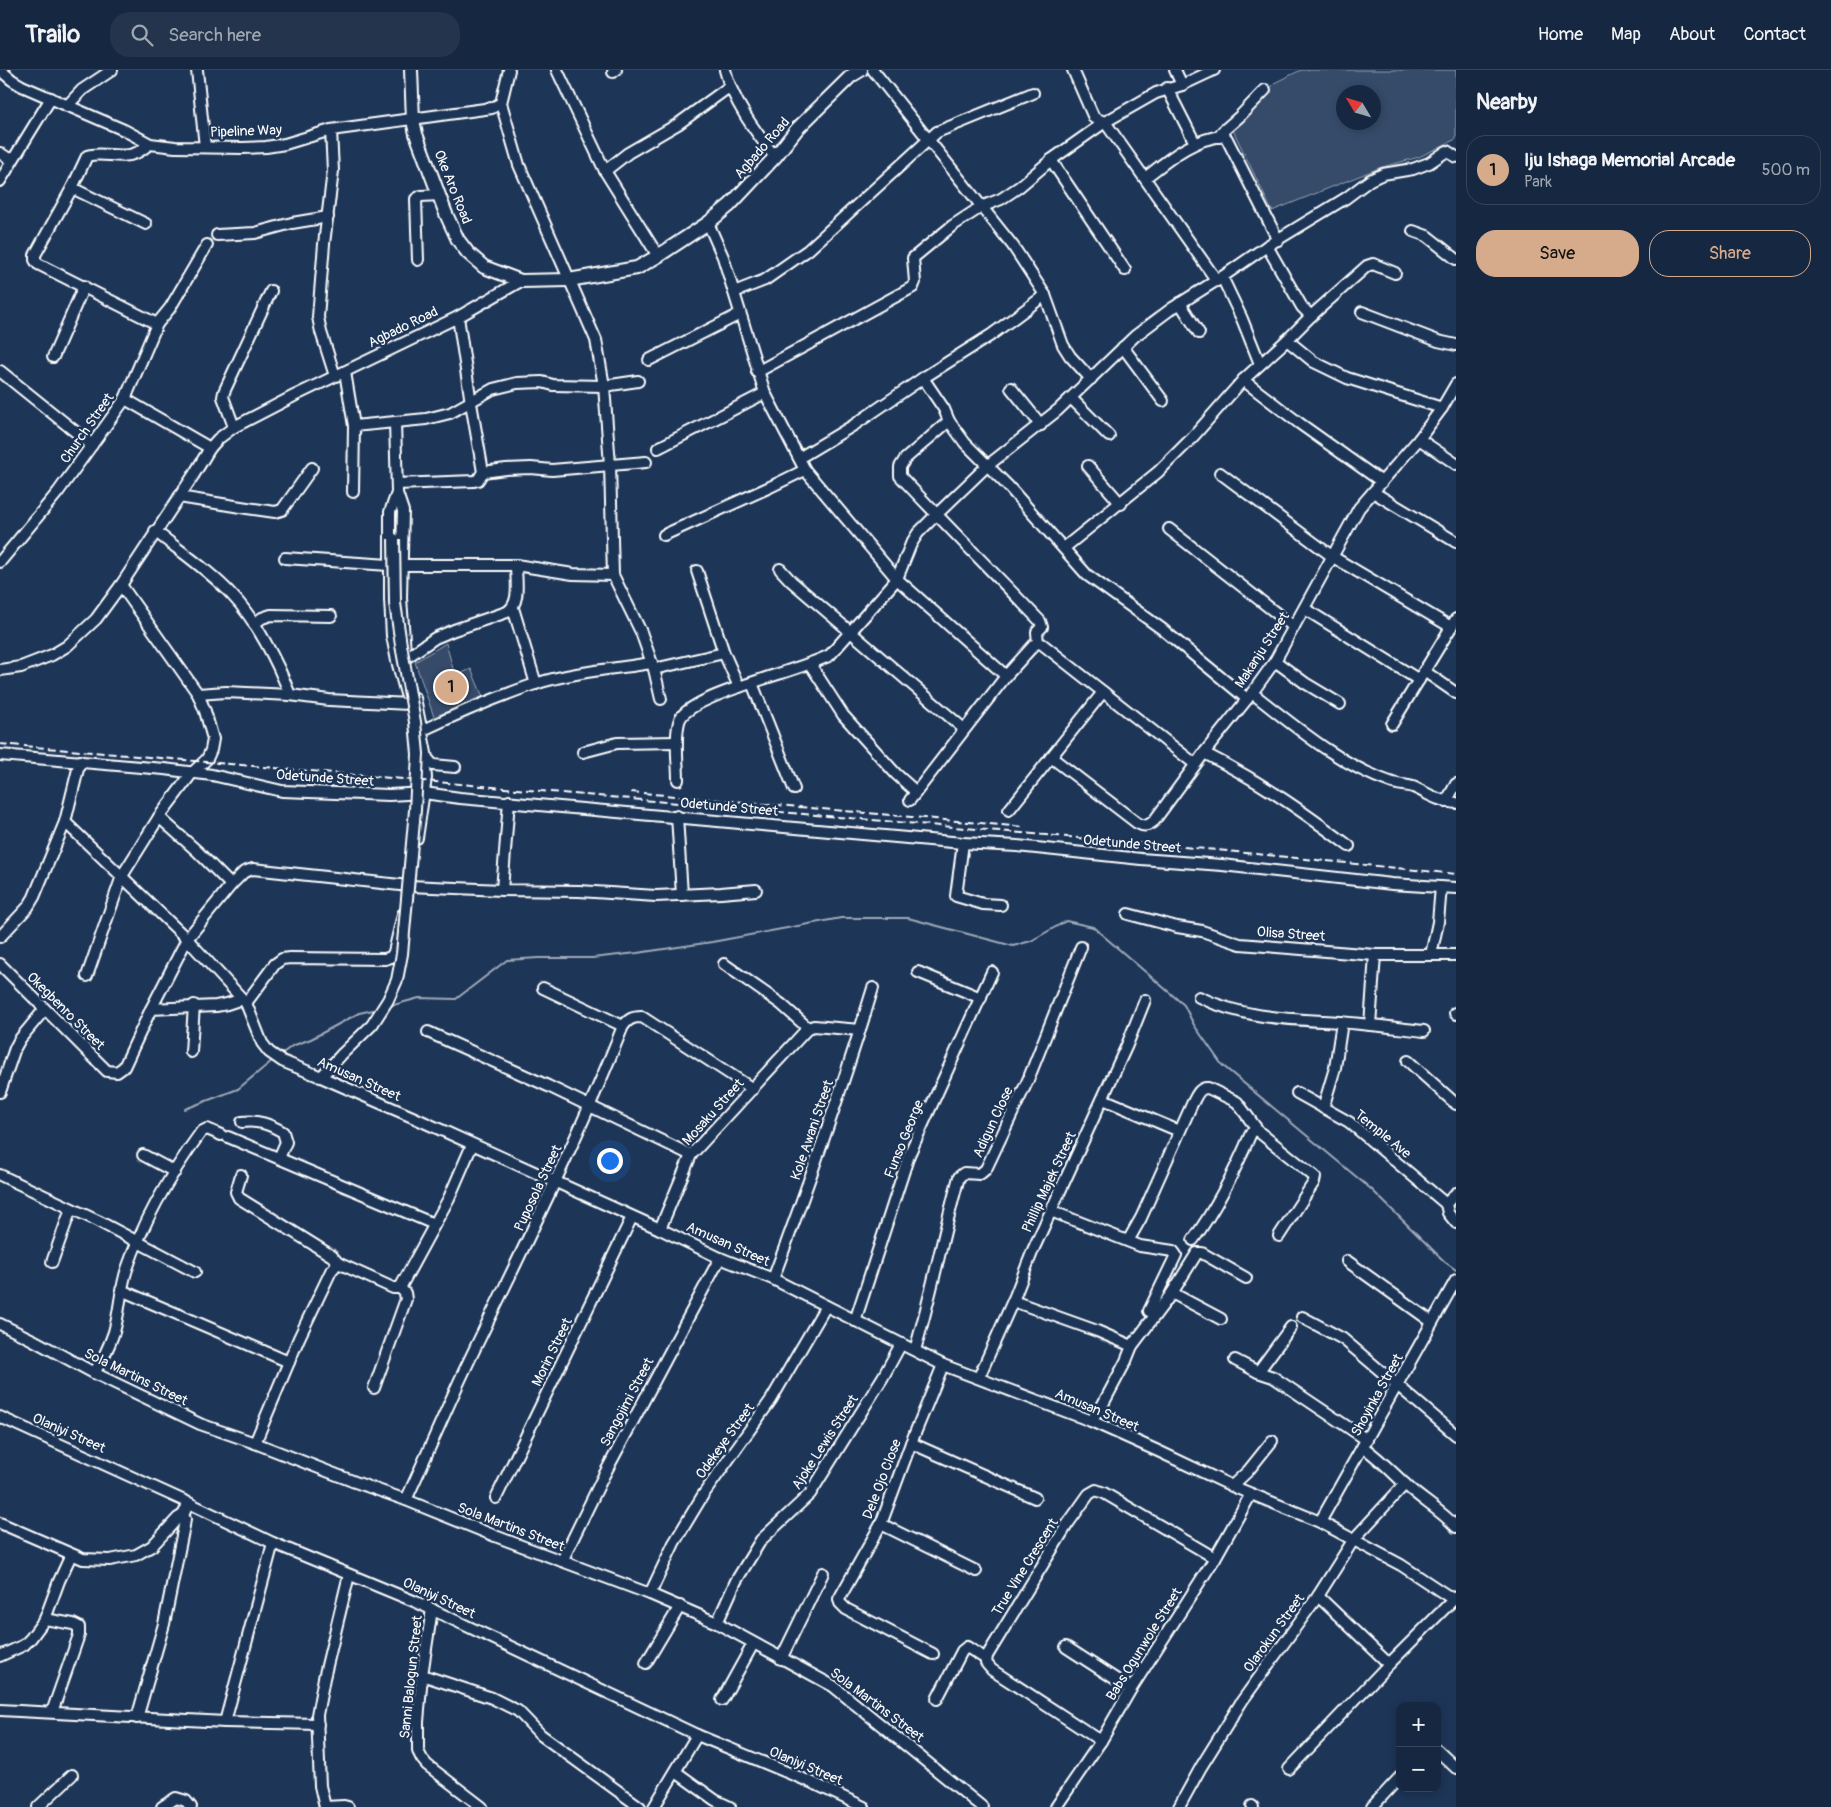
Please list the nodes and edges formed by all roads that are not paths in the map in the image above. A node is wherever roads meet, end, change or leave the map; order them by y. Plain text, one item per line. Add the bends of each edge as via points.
1 (0, 70) edge
2 (112, 70) edge
3 (197, 70) edge
4 (411, 70) edge
5 (509, 70) edge
6 (557, 70) edge
7 (725, 70) edge
8 (873, 70) edge
9 (1073, 70) edge
10 (1175, 70) edge
11 (1214, 70) edge
12 (853, 72) edge
13 (1182, 85) junction
14 (729, 87) junction
15 (1167, 88) junction
16 (1266, 90) dead end
17 (1033, 93) dead end
18 (51, 98) junction
19 (501, 103) junction
20 (67, 106) junction
21 (413, 120) junction
22 (1105, 122) junction
23 (331, 130) junction
24 (1220, 136) junction
25 (929, 140) junction
26 (1195, 143) junction
27 (150, 144) junction
28 (205, 147) junction
29 (0, 153) edge
30 (775, 157) junction
31 (1456, 157) edge
32 (1051, 160) junction
33 (12, 161) junction
34 (605, 171) junction
35 (1145, 178) junction
36 (0, 181) edge
37 (72, 188) junction
38 (439, 196) junction
39 (981, 207) junction
40 (328, 217) junction
41 (708, 223) junction
42 (146, 224) dead end
43 (1413, 231) dead end
44 (217, 235) dead end
45 (1278, 240) junction
46 (207, 245) dead end
47 (1267, 246) junction
48 (658, 256) junction
49 (418, 260) dead end
50 (1456, 260) edge
51 (1125, 270) dead end
52 (1395, 272) dead end
53 (1220, 279) junction
54 (569, 280) junction
55 (521, 281) junction
56 (84, 286) junction
57 (271, 291) dead end
58 (734, 292) junction
59 (1045, 295) junction
60 (1180, 303) junction
61 (1362, 312) dead end
62 (740, 314) junction
63 (1311, 316) junction
64 (458, 317) junction
65 (157, 324) junction
66 (1199, 333) dead end
67 (1287, 340) junction
68 (1456, 346) edge
69 (1123, 347) junction
70 (53, 357) dead end
71 (649, 360) dead end
72 (1260, 364) junction
73 (0, 371) edge
74 (758, 372) junction
75 (340, 374) junction
76 (923, 378) junction
77 (1092, 380) junction
78 (1244, 380) junction
79 (638, 381) dead end
80 (1456, 384) edge
81 (604, 386) junction
82 (1011, 388) dead end
83 (765, 393) junction
84 (1071, 398) junction
85 (125, 399) junction
86 (1162, 401) dead end
87 (470, 403) junction
88 (1442, 408) junction
89 (395, 422) junction
90 (949, 422) junction
91 (1041, 425) junction
92 (234, 426) junction
93 (354, 426) junction
94 (1109, 436) dead end
95 (1419, 439) junction
96 (92, 445) junction
97 (210, 448) junction
98 (658, 448) dead end
99 (799, 458) junction
100 (646, 462) dead end
101 (1456, 464) edge
102 (610, 465) junction
103 (987, 466) junction
104 (1088, 466) dead end
105 (312, 468) dead end
106 (805, 470) junction
107 (483, 472) junction
108 (1220, 473) dead end
109 (1382, 482) junction
110 (397, 488) junction
111 (353, 492) dead end
112 (1373, 492) junction
113 (179, 496) junction
114 (1121, 504) junction
115 (936, 515) junction
116 (1169, 529) dead end
117 (155, 531) junction
118 (664, 535) dead end
119 (1456, 542) edge
120 (1064, 548) junction
121 (1333, 557) junction
122 (285, 558) dead end
123 (0, 562) edge
124 (389, 565) junction
125 (402, 565) junction
126 (516, 565) junction
127 (780, 568) dead end
128 (697, 571) dead end
129 (613, 575) junction
130 (898, 579) junction
131 (121, 585) junction
132 (513, 608) junction
133 (1305, 609) junction
134 (331, 616) dead end
135 (1454, 623) edge
136 (254, 624) junction
137 (1294, 627) junction
138 (852, 632) junction
139 (1038, 643) junction
140 (724, 653) junction
141 (406, 658) junction
142 (1275, 661) junction
143 (810, 664) junction
144 (653, 666) junction
145 (0, 670) edge
146 (1422, 675) junction
147 (1006, 676) junction
148 (752, 683) junction
149 (536, 684) junction
150 (739, 687) junction
151 (1103, 692) junction
152 (1456, 693) edge
153 (198, 694) junction
154 (290, 695) junction
155 (1249, 696) junction
156 (661, 699) dead end
157 (409, 704) junction
158 (1340, 704) dead end
159 (1392, 724) dead end
160 (964, 729) junction
161 (422, 730) junction
162 (677, 742) junction
163 (583, 752) dead end
164 (1204, 753) junction
165 (0, 755) edge
166 (1051, 757) junction
167 (80, 762) junction
168 (1195, 764) junction
169 (454, 766) dead end
170 (192, 773) junction
171 (678, 780) dead end
172 (1456, 784) edge
173 (794, 789) dead end
174 (424, 793) junction
175 (509, 801) junction
176 (1451, 802) edge
177 (1009, 810) dead end
178 (677, 816) junction
179 (159, 817) junction
180 (65, 822) junction
181 (963, 843) junction
182 (1349, 846) dead end
183 (122, 876) junction
184 (231, 885) junction
185 (409, 886) junction
186 (1441, 887) junction
187 (1456, 888) edge
188 (502, 890) junction
189 (756, 890) dead end
190 (682, 894) junction
191 (1001, 905) dead end
192 (1128, 914) dead end
193 (0, 937) edge
194 (187, 939) junction
195 (1081, 947) dead end
196 (1375, 955) junction
197 (1431, 955) junction
198 (1456, 955) edge
199 (0, 964) edge
200 (724, 964) dead end
201 (918, 972) dead end
202 (992, 972) dead end
203 (87, 976) dead end
204 (544, 988) dead end
205 (873, 988) dead end
206 (1200, 997) dead end
207 (981, 998) junction
208 (1145, 1000) dead end
209 (244, 1001) junction
210 (194, 1005) junction
211 (151, 1009) junction
212 (44, 1010) junction
213 (1342, 1022) junction
214 (1370, 1025) junction
215 (623, 1026) junction
216 (808, 1028) junction
217 (860, 1030) junction
218 (428, 1032) dead end
219 (1424, 1032) dead end
220 (190, 1052) dead end
221 (1408, 1062) dead end
222 (321, 1077) junction
223 (753, 1088) junction
224 (0, 1092) edge
225 (1297, 1093) dead end
226 (1103, 1099) junction
227 (1456, 1104) edge
228 (589, 1105) junction
229 (1322, 1108) junction
230 (242, 1122) dead end
231 (1256, 1128) junction
232 (1179, 1131) junction
233 (472, 1145) junction
234 (142, 1155) dead end
235 (691, 1156) junction
236 (279, 1158) junction
237 (175, 1172) junction
238 (0, 1175) edge
239 (241, 1175) dead end
240 (556, 1182) junction
241 (1456, 1193) edge
242 (1446, 1204) junction
243 (71, 1209) junction
244 (1050, 1211) junction
245 (632, 1217) junction
246 (1454, 1221) edge
247 (434, 1224) junction
248 (660, 1229) junction
249 (1280, 1236) dead end
250 (1193, 1240) dead end
251 (1128, 1241) junction
252 (136, 1242) junction
253 (720, 1258) junction
254 (1347, 1261) dead end
255 (52, 1262) dead end
256 (338, 1263) junction
257 (195, 1272) dead end
258 (1246, 1278) dead end
259 (773, 1279) junction
260 (1456, 1280) edge
261 (400, 1288) junction
262 (121, 1290) junction
263 (1172, 1293) junction
264 (1012, 1301) junction
265 (826, 1306) junction
266 (1148, 1312) dead end
267 (1302, 1317) dead end
268 (1221, 1319) dead end
269 (855, 1321) junction
270 (1432, 1322) junction
271 (0, 1324) edge
272 (1291, 1327) dead end
273 (901, 1344) junction
274 (1132, 1346) junction
275 (915, 1350) junction
276 (1235, 1360) dead end
277 (289, 1362) junction
278 (943, 1365) junction
279 (1258, 1372) junction
280 (94, 1373) junction
281 (979, 1377) junction
282 (1398, 1385) junction
283 (374, 1388) dead end
284 (0, 1416) edge
285 (1091, 1421) junction
286 (1456, 1435) edge
287 (1272, 1441) dead end
288 (256, 1443) junction
289 (911, 1443) junction
290 (1365, 1444) junction
291 (1405, 1484) junction
292 (1232, 1486) junction
293 (1251, 1494) junction
294 (496, 1498) dead end
295 (1035, 1498) dead end
296 (406, 1500) junction
297 (189, 1503) junction
298 (183, 1515) junction
299 (0, 1522) edge
300 (1320, 1522) junction
301 (881, 1524) junction
302 (1456, 1527) edge
303 (1354, 1539) junction
304 (273, 1543) junction
305 (71, 1555) junction
306 (1215, 1558) junction
307 (562, 1561) junction
308 (976, 1572) dead end
309 (823, 1573) dead end
310 (349, 1575) junction
311 (650, 1594) junction
312 (1318, 1596) junction
313 (1455, 1599) edge
314 (680, 1606) junction
315 (432, 1609) junction
316 (45, 1619) junction
317 (717, 1623) junction
318 (754, 1644) junction
319 (1066, 1647) dead end
320 (933, 1654) dead end
321 (0, 1656) edge
322 (782, 1659) junction
323 (986, 1659) junction
324 (646, 1663) dead end
325 (1389, 1664) junction
326 (422, 1675) junction
327 (1131, 1689) junction
328 (937, 1699) dead end
329 (722, 1700) dead end
330 (0, 1710) edge
331 (52, 1712) junction
332 (136, 1718) junction
333 (225, 1722) junction
334 (318, 1724) junction
335 (697, 1735) junction
336 (1101, 1741) junction
337 (1441, 1754) edge
338 (1456, 1768) edge
339 (1289, 1769) dead end
340 (676, 1772) junction
341 (72, 1775) dead end
342 (1396, 1781) edge
343 (713, 1803) edge
344 (38, 1807) edge
345 (162, 1807) edge
346 (191, 1807) edge
347 (325, 1807) edge
348 (348, 1807) edge
349 (482, 1807) edge
350 (640, 1807) edge
351 (654, 1807) edge
352 (730, 1807) edge
353 (864, 1807) edge
354 (982, 1807) edge
355 (1056, 1807) edge
356 (1179, 1807) edge
357 (1372, 1807) edge

1 - 18 street, Pipeline Way via 17,83
2 - 20 street via 82,90
3 - 28 street
4 - 21 main road, Oke Aro Road
5 - 19 street
6 - 34 street
7 - 14 street
8 - 25 street
9 - 22 street via 1094,118
10 - 13 street
11 - 13 street
12 - 30 main road, Agbado Road
13 - 15 street
14 - 30 street
14 - 34 street
15 - 22 street
15 - 26 street
16 - 24 street
17 - 25 street via 943,129
18 - 20 street, Pipeline Way
18 - 33 street
19 - 21 street, Pipeline Way via 487,110
19 - 54 street via 519,166
20 - 27 street, Pipeline Way via 119,127
21 - 23 street, Pipeline Way
21 - 38 main road, Oke Aro Road via 423,157
22 - 32 street
22 - 35 street
23 - 28 street, Pipeline Way via 285,144
23 - 40 street via 333,171
24 - 26 street
24 - 45 street via 1227,139
25 - 39 street
25 - 58 street via 808,250 765,280
26 - 35 street
27 - 28 street, Pipeline Way
27 - 37 street via 135,154 87,156
29 - 33 street
30 - 41 main road, Agbado Road via 730,206
31 - 45 street via 1447,151 1429,163 1370,180
32 - 39 street via 1019,187
32 - 51 street
33 - 36 street
34 - 48 street
35 - 53 street
37 - 42 street
37 - 56 street via 35,260
38 - 49 street via 416,199
38 - 55 main road, Oke Aro Road via 458,240 468,253 484,267
39 - 59 street via 1013,246
39 - 74 street via 913,258 913,287
40 - 44 street via 255,233
40 - 75 street via 318,317 321,332
41 - 48 main road, Agbado Road
41 - 58 street
43 - 50 street via 1427,236
45 - 47 street
46 - 65 street, Church Street
47 - 53 street
47 - 63 street via 1302,307
48 - 54 main road, Agbado Road via 637,268
52 - 63 street via 1373,264 1367,266
53 - 60 street
53 - 72 street via 1242,319
54 - 55 main road, Agbado Road
54 - 81 street via 596,340
55 - 64 street, Agbado Road
56 - 65 street
56 - 70 street
57 - 92 street via 224,392
58 - 62 street
59 - 76 street via 991,336
59 - 77 street via 1063,345
60 - 66 street
60 - 69 street
61 - 68 street
62 - 71 street
62 - 74 street
63 - 67 street
64 - 75 street, Agbado Road
64 - 87 street
65 - 85 street, Church Street
67 - 72 street
67 - 88 street via 1314,362 1338,374
69 - 77 street
69 - 86 street
72 - 78 street
73 - 96 street
74 - 83 street
75 - 92 street, Agbado Road
75 - 93 street
76 - 90 street
76 - 99 street
77 - 84 street
78 - 109 street via 1299,424
78 - 114 street via 1185,445
79 - 81 street
80 - 88 street, Makanju Street
81 - 87 street via 522,382 493,389
81 - 102 street
82 - 91 street
83 - 98 street
83 - 99 street
84 - 91 street
84 - 94 street
85 - 96 street, Church Street
85 - 97 street
87 - 89 street via 450,413
87 - 107 street
88 - 95 street, Makanju Street
89 - 93 street
89 - 110 street
90 - 103 street
90 - 115 street via 905,459 900,467 900,476
91 - 103 street
92 - 97 street, Agbado Road
93 - 111 street
95 - 101 street
95 - 109 street, Makanju Street
96 - 123 street, Church Street
97 - 113 street, Agbado Road
99 - 106 street
100 - 102 street
102 - 107 street via 552,470 506,468
102 - 129 street
103 - 115 street
103 - 120 street
104 - 114 street
105 - 113 street via 282,510 275,512
106 - 118 street
106 - 130 street
107 - 110 street via 474,481
108 - 121 street
109 - 112 street, Makanju Street
110 - 124 street via 390,512
110 - 125 street via 403,511
110 - 222 street, bridge via 395,603 416,722 418,754 402,954 397,980 372,1025
112 - 119 street
112 - 121 street, Makanju Street via 1359,508
113 - 117 street, Agbado Road
114 - 120 street
115 - 130 street via 910,544
115 - 139 street via 1040,621
116 - 137 street
117 - 131 street, Agbado Road
117 - 136 street via 217,580 234,596
120 - 155 street via 1087,575
121 - 133 street, Makanju Street
121 - 135 street
122 - 124 street
124 - 157 street via 392,636
125 - 126 street
125 - 141 street
126 - 129 street via 573,574
126 - 132 street via 516,602
127 - 138 street
128 - 140 street
129 - 144 street via 641,632
130 - 138 street
130 - 147 street
131 - 145 street, Agbado Road via 96,619 67,646 36,662
131 - 153 street
132 - 141 street via 435,638
132 - 149 street
133 - 137 street, Makanju Street
133 - 146 street
134 - 136 street via 271,615
135 - 146 street
136 - 154 street via 278,665
137 - 142 street, Makanju Street
138 - 143 street via 830,655
138 - 160 street
139 - 147 street
139 - 151 street
140 - 144 street
140 - 150 street
141 - 161 street
142 - 155 street, Makanju Street
142 - 158 street
143 - 148 street
143 - 160 street via 843,715 913,796
144 - 149 street via 580,674
144 - 156 street
146 - 152 street
146 - 159 street
147 - 160 street
148 - 150 street
148 - 173 street
149 - 161 street via 464,710
150 - 162 street via 688,709 679,722
151 - 166 street
151 - 168 street
153 - 154 street
153 - 170 street via 213,739 207,758
154 - 157 street
155 - 164 street, Makanju Street
155 - 176 street via 1337,756 1391,783 1412,787
157 - 174 street via 426,772
161 - 169 street via 431,763
162 - 163 street via 617,743
162 - 171 street
164 - 168 street, Makanju Street
164 - 182 street via 1239,770 1292,803
165 - 167 street, Odetunde Street
166 - 168 street, Makanju Street via 1143,826 1154,821
166 - 177 street
167 - 170 street, Odetunde Street
167 - 180 street
170 - 174 street, Odetunde Street via 282,791 388,795
170 - 179 street
172 - 176 street
174 - 175 street, Odetunde Street
174 - 185 street
175 - 178 street, Odetunde Street
175 - 188 street
178 - 181 street, Odetunde Street
178 - 190 street
179 - 183 street
179 - 184 street
180 - 183 street, Amusan Street
180 - 193 street via 28,907
181 - 186 street, Odetunde Street
181 - 191 street via 956,896 983,904
183 - 194 street, Amusan Street
183 - 203 street
184 - 185 street via 244,872 253,869
184 - 194 street
185 - 188 street
185 - 209 street via 391,957 282,959
186 - 187 street, Odetunde Street
186 - 197 street
188 - 190 street via 656,896
189 - 190 street
192 - 196 street, Olisa Street via 1202,931 1240,944
194 - 209 street, Amusan Street
194 - 211 street
195 - 275 street, Adigun Close via 1028,1080 986,1169 980,1174 964,1173 959,1177
196 - 197 street, Olisa Street
196 - 214 street
197 - 198 street, Olisa Street
199 - 212 street, Okegbenro Street
200 - 216 street via 781,1004
201 - 207 street
202 - 207 street, Funso George
204 - 215 street
205 - 217 street, Kole Awani Street
206 - 213 street via 1258,1016
207 - 269 street, Funso George via 909,1155
208 - 226 street, Phillip Majek Street
209 - 210 street
209 - 222 street, Amusan Street via 269,1052
210 - 211 street
210 - 220 street
211 - 212 street, Okegbenro Street via 124,1067 117,1072 107,1071
212 - 224 street via 15,1048
213 - 214 street
213 - 229 street via 1335,1068
214 - 219 street
215 - 223 street via 633,1017 642,1017
215 - 228 street, Puposola Street
216 - 217 street
216 - 223 street, Mosaku Street
217 - 259 street, Kole Awani Street
218 - 228 street
221 - 227 street
222 - 233 street, Amusan Street
223 - 235 street, Mosaku Street
225 - 229 street, Temple Ave
226 - 232 street
226 - 244 street, Phillip Majek Street
228 - 235 street
228 - 240 street, Puposola Street
229 - 242 street, Temple Ave via 1349,1122
230 - 236 street via 254,1120 283,1132 286,1142
231 - 232 street via 1237,1102 1203,1088
231 - 249 street via 1315,1177
231 - 250 street via 1232,1177
232 - 251 street
233 - 240 street, Amusan Street
233 - 247 street
234 - 237 street
235 - 248 street, Mosaku Street
236 - 237 street via 207,1129 201,1132
236 - 247 street
237 - 252 street
238 - 243 street
239 - 256 street via 236,1192 239,1198 332,1256
240 - 245 street, Amusan Street
240 - 296 street, Puposola Street via 466,1366
241 - 242 street
242 - 246 street
243 - 252 street
243 - 255 street
244 - 251 street
244 - 264 street, Phillip Majek Street
245 - 248 street, Amusan Street
245 - 294 street, Morin Street
247 - 261 street
248 - 253 street, Amusan Street
251 - 266 street via 1173,1251 1176,1255
252 - 257 street
252 - 262 street
253 - 259 street, Amusan Street
253 - 307 street, Sangojimi Street
254 - 270 street
256 - 261 street
256 - 277 street via 331,1271
258 - 263 street via 1198,1253
259 - 265 street, Amusan Street
260 - 270 street, Shoyinka Street
261 - 283 street via 406,1299
262 - 277 street
262 - 280 street via 114,1332
263 - 268 street
263 - 274 street
264 - 274 street
264 - 281 street, Phillip Majek Street
265 - 269 street, Amusan Street
265 - 311 street, Odekeye Street via 771,1400 703,1495 674,1543
267 - 282 street via 1343,1339
269 - 273 street, Amusan Street
270 - 282 street, Shoyinka Street
271 - 280 street, Sola Martins Street
272 - 279 street
273 - 275 street, Amusan Street
273 - 317 street, Ajoke Lewis Street via 810,1494 761,1540 736,1581
274 - 285 street
275 - 278 street, Amusan Street
276 - 279 street
277 - 288 street
278 - 281 street, Amusan Street
278 - 289 street, Dele Ojo Close
279 - 290 street via 1273,1377
280 - 288 street, Sola Martins Street via 200,1424
281 - 285 street, Amusan Street
282 - 286 street
282 - 290 street, Shoyinka Street
284 - 297 street, Olaniyi Street
285 - 292 street, Amusan Street
287 - 292 street
288 - 296 street, Sola Martins Street
289 - 295 street
289 - 301 street, Dele Ojo Close
290 - 291 street
290 - 300 street, Shoyinka Street
291 - 302 street
291 - 303 street, Olarokun Street
292 - 293 street, Amusan Street
293 - 300 street, Amusan Street
293 - 306 street, Babs Ogunwole Street
296 - 307 street, Sola Martins Street
297 - 298 street
297 - 304 street, Olaniyi Street
298 - 305 street via 152,1546 136,1555 110,1560
298 - 332 street via 184,1526 164,1624
299 - 305 street
300 - 303 street, Amusan Street
301 - 308 street
301 - 320 street, Dele Ojo Close via 839,1599 840,1603
303 - 312 street, Olarokun Street
303 - 313 street, Amusan Street
304 - 310 street, Olaniyi Street
304 - 333 street
305 - 316 street
306 - 323 street, True Vine Crescent via 1096,1490 1089,1494 1067,1525
306 - 327 street, Babs Ogunwole Street
307 - 311 street, Sola Martins Street
309 - 322 street
310 - 315 street, Olaniyi Street
310 - 334 street via 324,1678
311 - 314 street, Sola Martins Street
312 - 325 street
312 - 356 street, Olarokun Street via 1242,1701
313 - 325 street
314 - 317 street, Sola Martins Street
314 - 324 street
315 - 326 street, Sanni Balogun Street
315 - 335 street, Olaniyi Street
316 - 321 street via 24,1645
316 - 331 street via 79,1627
317 - 318 street, Sola Martins Street
318 - 322 street, Sola Martins Street
318 - 329 street
319 - 327 street
322 - 354 street, Sola Martins Street via 833,1686
323 - 328 street via 967,1647 962,1650
323 - 336 street via 992,1670
325 - 339 street
326 - 349 street, Sanni Balogun Street via 418,1751 422,1759
326 - 350 street via 492,1698 518,1711 541,1735
327 - 336 street, Babs Ogunwole Street
330 - 331 street
331 - 332 street
332 - 333 street
333 - 334 street
334 - 347 street via 320,1786
335 - 340 street
335 - 353 street, Olaniyi Street
336 - 355 street, Babs Ogunwole Street
337 - 338 street
340 - 343 street
340 - 351 street
341 - 344 street
342 - 357 street
343 - 352 street
345 - 346 street via 176,1798 186,1801
347 - 348 street

